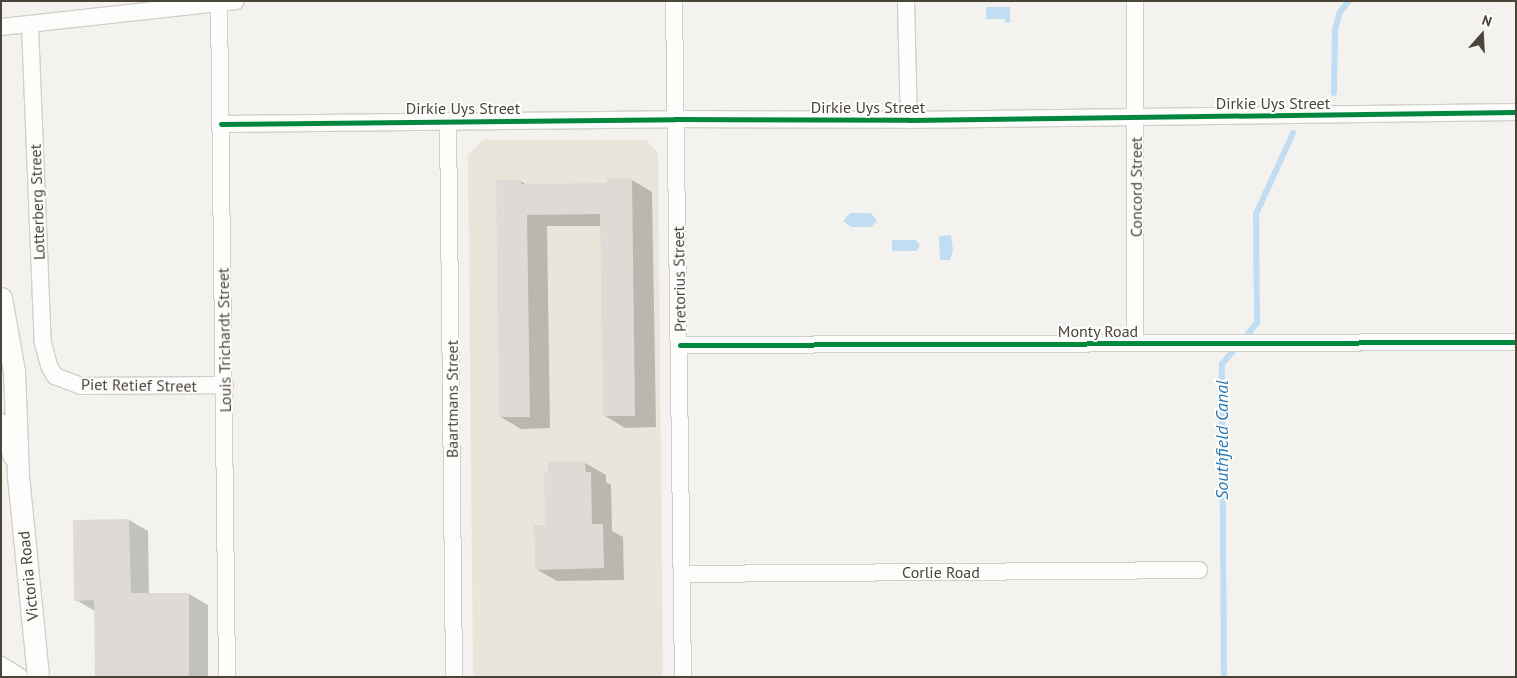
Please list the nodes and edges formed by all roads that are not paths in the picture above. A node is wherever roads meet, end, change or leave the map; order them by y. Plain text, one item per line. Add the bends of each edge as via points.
1 (236, 1) edge
2 (674, 1) edge
3 (906, 1) edge
4 (1135, 1) edge
5 (218, 3) junction
6 (30, 26) junction
7 (1, 27) edge
8 (1516, 112) edge
9 (1136, 115) junction
10 (675, 119) junction
11 (909, 120) junction
12 (448, 121) junction
13 (221, 124) junction
14 (1, 298) edge
15 (1516, 342) edge
16 (1135, 343) junction
17 (680, 345) junction
18 (55, 376) joint
19 (224, 385) junction
20 (1, 422) edge
21 (18, 476) junction
22 (1200, 570) dead end
23 (682, 574) junction
24 (1, 665) edge
25 (20, 677) edge
26 (38, 677) edge
27 (227, 677) edge
28 (454, 677) edge
29 (683, 677) edge

1 - 5 street
2 - 10 street, Pretorius Street
3 - 11 street
4 - 9 street, Concord Street
5 - 6 street
5 - 13 street, Louis Trichardt Street
6 - 7 street
6 - 18 street, Lotterberg Street via 43,343
8 - 9 street, Dirkie Uys Street
9 - 11 street, Dirkie Uys Street
9 - 16 street, Concord Street
10 - 11 street, Dirkie Uys Street
10 - 12 street, Dirkie Uys Street
10 - 17 street, Pretorius Street
12 - 13 street, Dirkie Uys Street
12 - 28 street, Baartmans Street
13 - 19 street, Louis Trichardt Street
14 - 21 street, Victoria Road via 14,371
15 - 16 street, Monty Road via 1220,340
16 - 17 street, Monty Road
17 - 23 street, Pretorius Street
18 - 19 street, Piet Retief Street via 65,382 94,387
19 - 27 street, Louis Trichardt Street
20 - 21 street, Victoria Road
21 - 26 street, Victoria Road
22 - 23 street, Corlie Road
23 - 29 street, Pretorius Street
24 - 25 street

